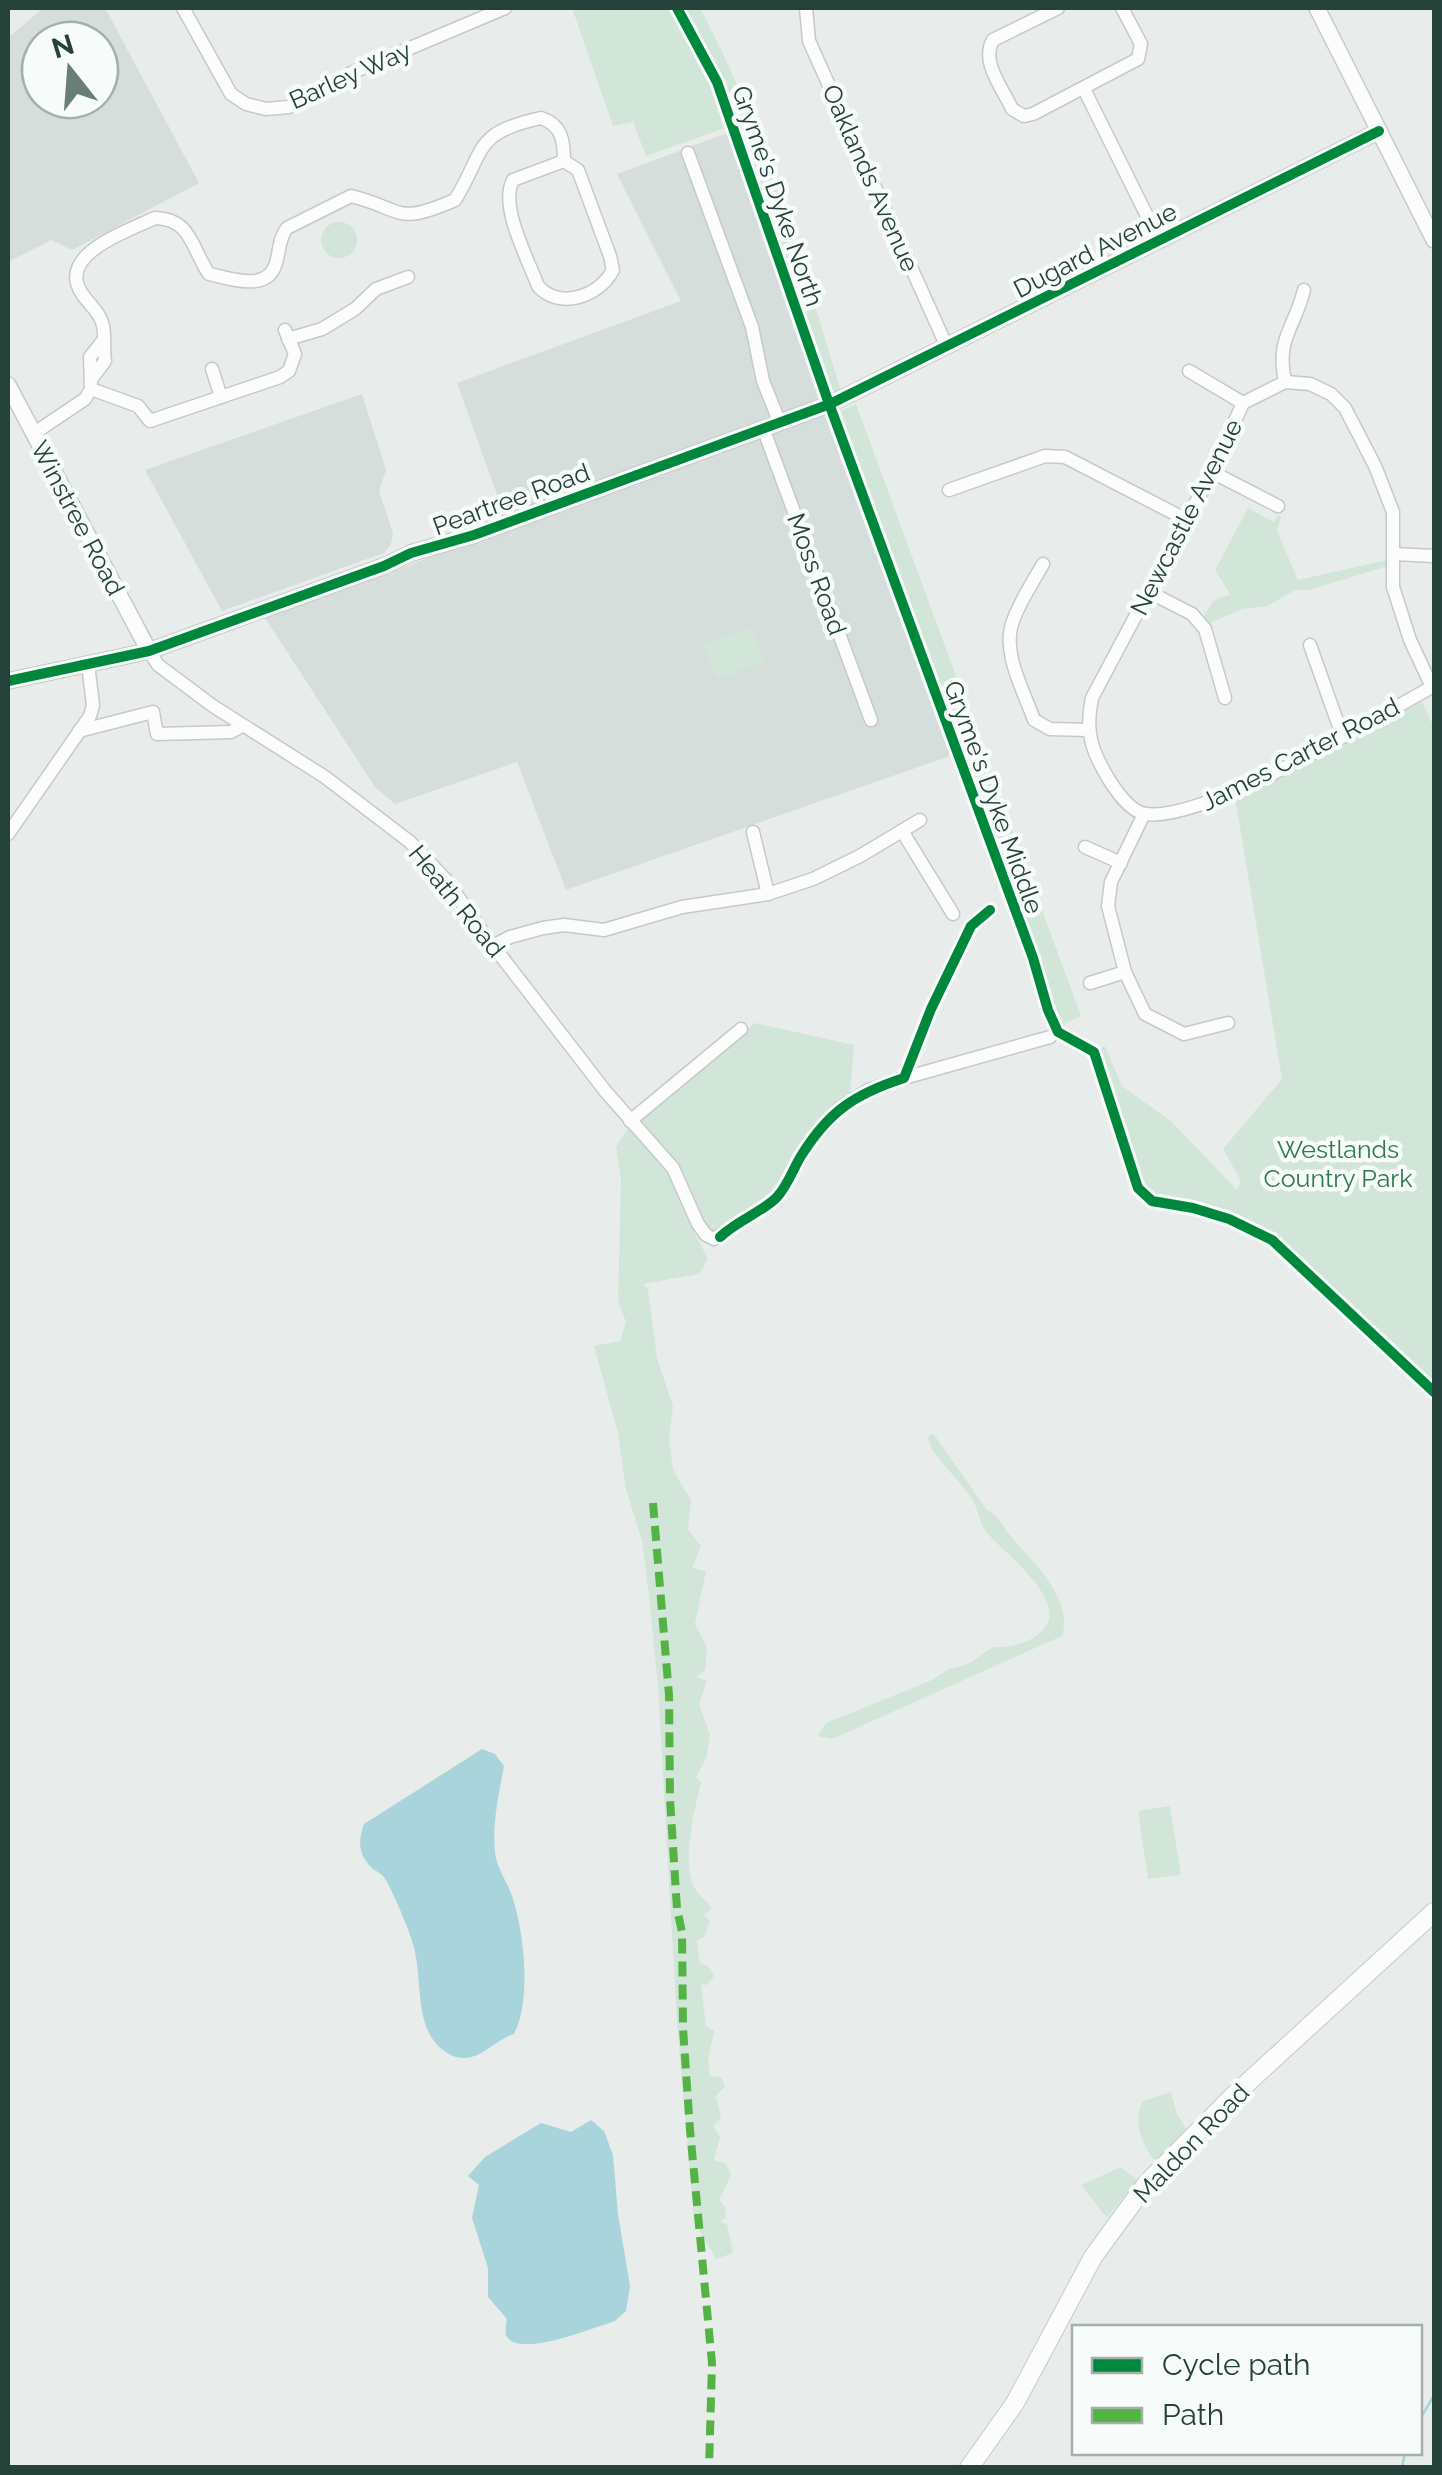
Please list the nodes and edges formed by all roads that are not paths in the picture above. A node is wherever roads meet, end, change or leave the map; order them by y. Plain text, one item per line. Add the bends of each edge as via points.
1 (183, 8) edge
2 (505, 8) edge
3 (806, 8) edge
4 (1058, 8) edge
5 (1122, 8) edge
6 (1317, 8) edge
7 (1084, 89) junction
8 (1379, 130) junction
9 (688, 153) dead end
10 (564, 161) junction
11 (1159, 240) junction
12 (1434, 240) edge
13 (408, 277) dead end
14 (1304, 290) dead end
15 (947, 346) junction
16 (212, 369) dead end
17 (1189, 371) dead end
18 (1285, 382) junction
19 (92, 383) junction
20 (8, 385) edge
21 (221, 397) junction
22 (1243, 403) junction
23 (830, 404) joint
24 (780, 421) junction
25 (763, 428) junction
26 (33, 434) junction
27 (1212, 472) junction
28 (949, 490) dead end
29 (1278, 506) dead end
30 (1186, 519) junction
31 (1394, 554) junction
32 (1434, 556) edge
33 (1043, 564) dead end
34 (1148, 592) junction
35 (1310, 645) dead end
36 (149, 651) junction
37 (88, 664) junction
38 (8, 681) edge
39 (1433, 686) edge
40 (1225, 698) dead end
41 (871, 720) dead end
42 (242, 726) junction
43 (1088, 730) junction
44 (79, 732) junction
45 (1342, 736) junction
46 (1144, 814) junction
47 (920, 820) dead end
48 (753, 832) dead end
49 (902, 832) junction
50 (8, 834) edge
51 (1085, 848) dead end
52 (1122, 863) junction
53 (768, 894) junction
54 (990, 910) dead end
55 (953, 914) dead end
56 (493, 946) junction
57 (1126, 972) junction
58 (1090, 983) dead end
59 (1228, 1023) dead end
60 (742, 1029) dead end
61 (1050, 1037) dead end
62 (904, 1078) junction
63 (630, 1121) junction
64 (1434, 1912) edge
65 (969, 2468) edge

1 - 2 street, Barley Way via 231,94 266,108 289,106
3 - 15 street, Oaklands Avenue via 809,41
4 - 7 street via 993,40 986,54 1018,114 1033,114
5 - 7 street via 1141,44 1138,59
6 - 8 street
7 - 11 street
8 - 11 street, Dugard Avenue
8 - 12 street
9 - 24 street
10 - 10 street via 514,180 508,190 538,286 558,300 593,292 613,270 578,170
10 - 19 street via 560,132 541,118 490,137 455,200 403,216 351,196 287,228 275,267 260,281 209,274 177,222 155,218 131,229 85,254 76,268 84,300 103,325 102,342 90,358
11 - 15 street, Dugard Avenue
13 - 21 street via 376,290 322,329 287,334 294,354 289,371
14 - 18 street via 1280,358
15 - 23 street, Dugard Avenue
16 - 21 street
17 - 22 street
18 - 22 street, Newcastle Avenue
18 - 31 street via 1310,384 1345,408 1393,512
19 - 21 street via 138,406 150,421
19 - 26 street via 76,407
20 - 26 street, Winstree Road
22 - 27 street, Newcastle Avenue
23 - 24 street, Peartree Road
24 - 25 street, Peartree Road
25 - 36 street, Peartree Road
25 - 41 street, Moss Road
26 - 36 street, Winstree Road
27 - 29 street
27 - 30 street, Newcastle Avenue
28 - 30 street via 1045,456 1066,457
30 - 34 street, Newcastle Avenue
31 - 32 street
31 - 39 street via 1398,605
33 - 43 street via 1012,621 1011,653 1034,720 1050,729
34 - 40 street via 1192,614 1205,629
34 - 43 street, Newcastle Avenue via 1092,698
35 - 45 street
36 - 37 street, Peartree Road
36 - 42 street, Heath Road via 158,665
37 - 38 street, Peartree Road
37 - 44 street via 94,705
39 - 45 street, James Carter Road
42 - 44 street via 157,734 153,712
42 - 56 street, Heath Road via 325,776 410,842
43 - 46 street via 1093,753 1114,786
44 - 50 street
45 - 46 street, James Carter Road via 1192,809
46 - 52 street
47 - 49 street
48 - 53 street
49 - 53 street
49 - 55 street
51 - 52 street
52 - 57 street via 1108,906
53 - 56 street via 682,907 604,930 543,928
54 - 62 street via 971,926
56 - 63 street, Heath Road
57 - 58 street
57 - 59 street via 1145,1014 1162,1024 1184,1034
60 - 63 street
61 - 62 street
62 - 63 street, Heath Road via 840,1108 810,1142 777,1198 714,1239 698,1224 673,1168
64 - 65 main road, Maldon Road via 1147,2183 1093,2257 1015,2402

